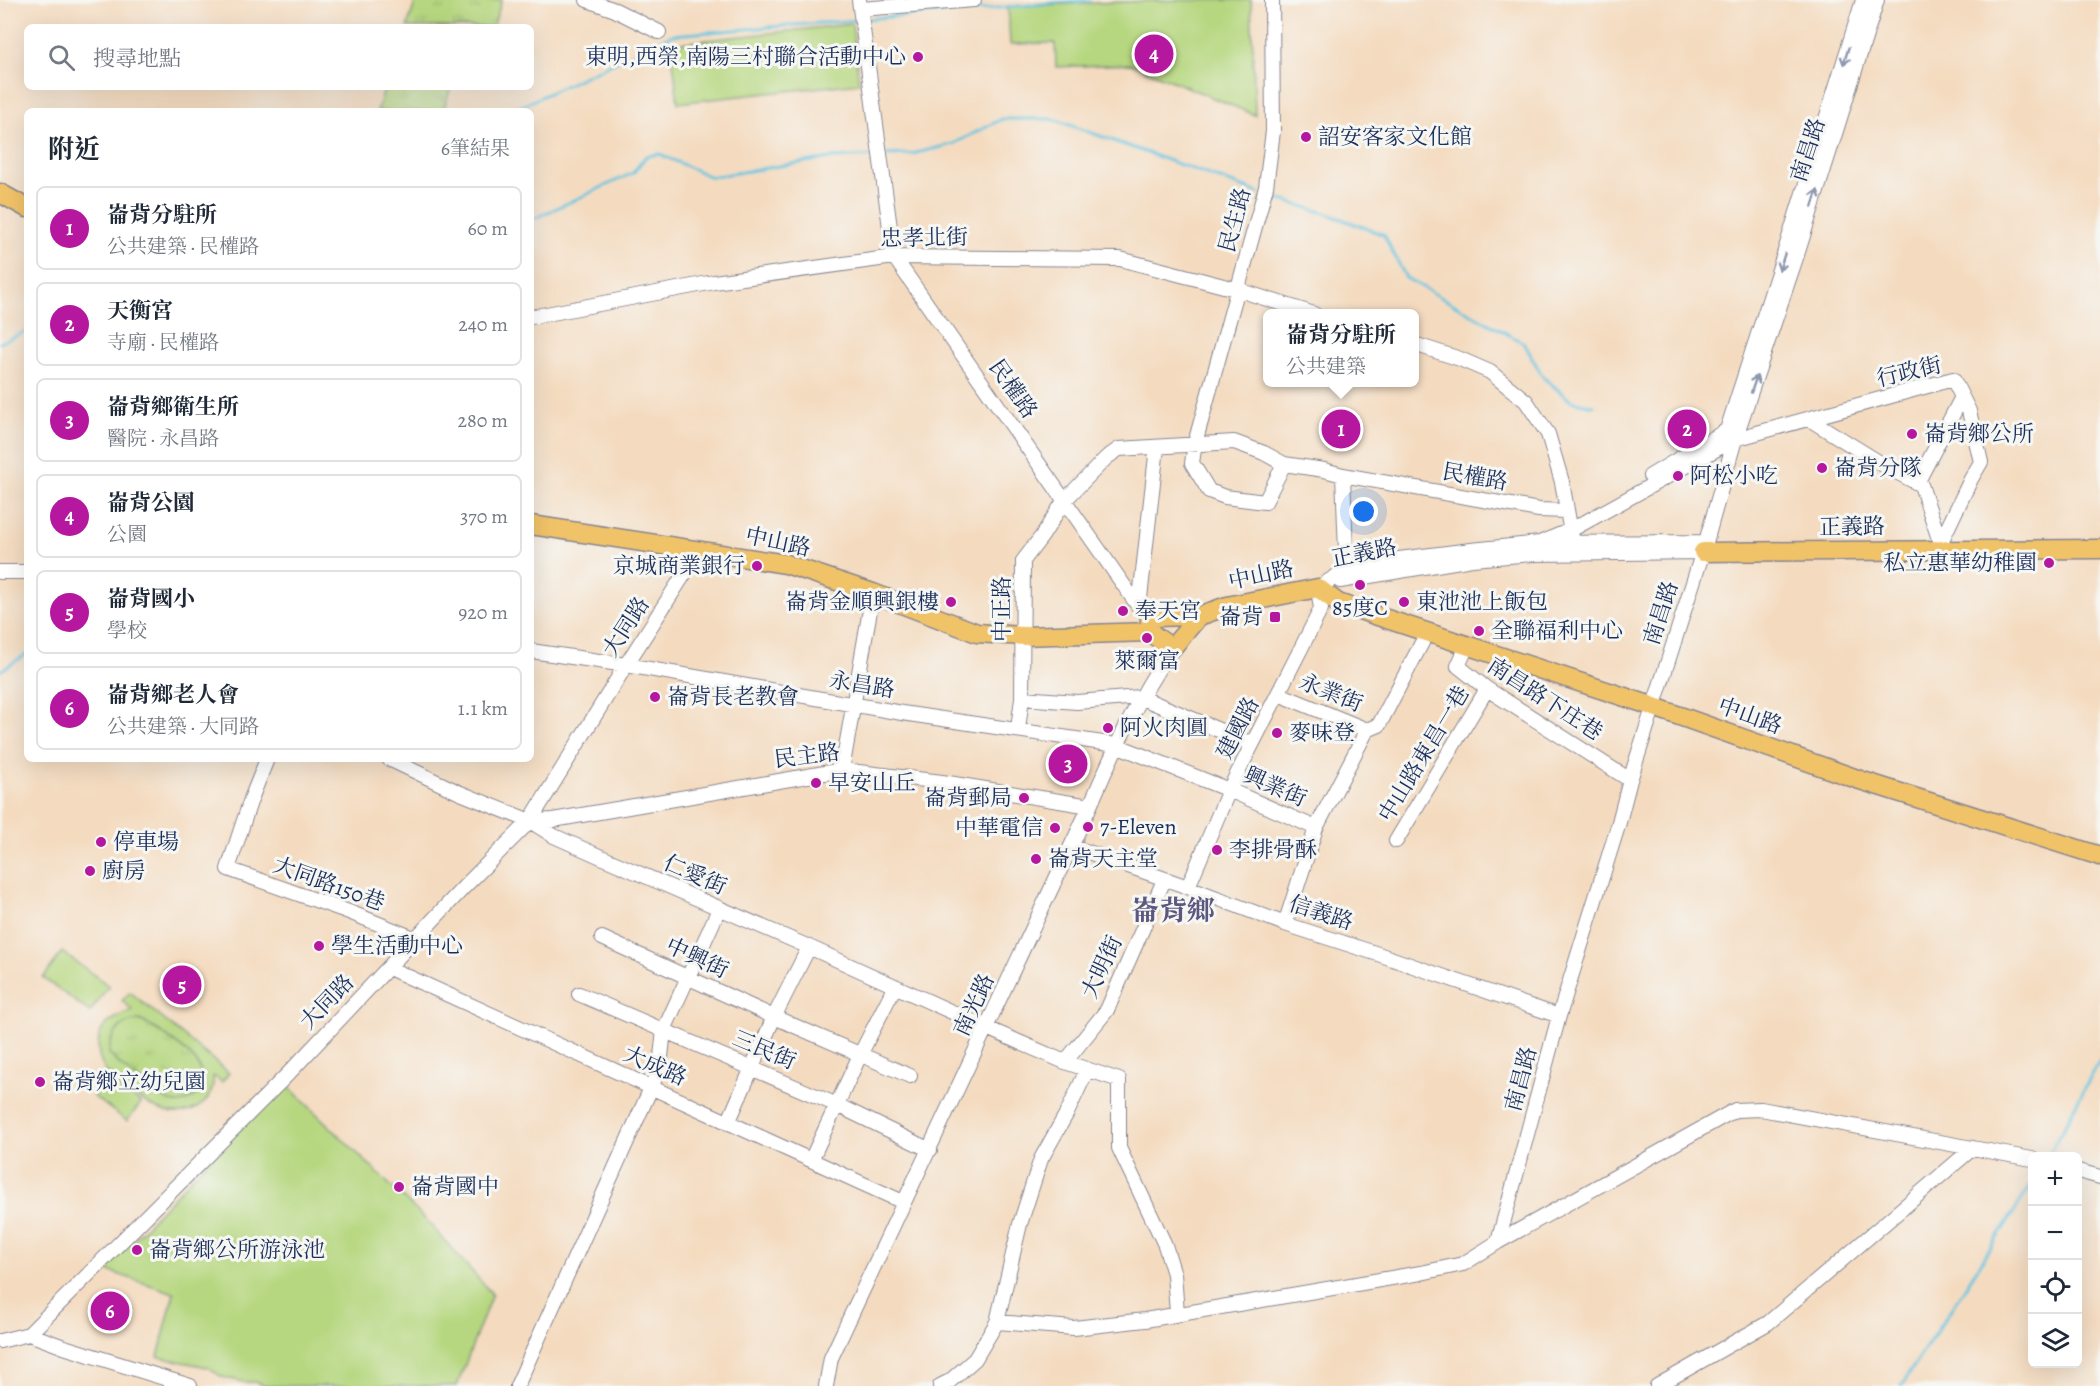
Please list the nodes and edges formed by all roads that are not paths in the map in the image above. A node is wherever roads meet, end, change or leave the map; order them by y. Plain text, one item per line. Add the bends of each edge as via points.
1 (587, 0) edge
2 (974, 0) edge
3 (1272, 0) edge
4 (1863, 0) edge
5 (1877, 0) edge
6 (860, 5) edge
7 (658, 32) dead end
8 (0, 193) edge
9 (24, 206) edge
10 (894, 257) junction
11 (1239, 290) junction
12 (1298, 309) edge
13 (534, 316) edge
14 (1419, 346) edge
15 (1962, 398) junction
16 (1809, 419) junction
17 (1731, 434) junction
18 (1195, 443) junction
19 (1157, 447) junction
20 (1284, 464) junction
21 (1343, 475) junction
22 (1917, 483) junction
23 (1064, 501) junction
24 (1566, 511) junction
25 (534, 525) edge
26 (2100, 541) edge
27 (1572, 542) junction
28 (1705, 547) junction
29 (1940, 547) junction
30 (1537, 548) junction
31 (2100, 549) edge
32 (699, 551) junction
33 (0, 572) edge
34 (24, 572) edge
35 (1347, 574) junction
36 (1318, 588) junction
37 (873, 593) junction
38 (1199, 616) junction
39 (1146, 619) junction
40 (1428, 631) junction
41 (1023, 636) junction
42 (1468, 644) junction
43 (1172, 648) junction
44 (534, 651) edge
45 (626, 665) junction
46 (1487, 689) junction
47 (1279, 694) junction
48 (1140, 697) junction
49 (1022, 698) junction
50 (853, 705) junction
51 (1653, 706) junction
52 (1018, 729) junction
53 (1367, 730) junction
54 (1252, 744) junction
55 (1116, 745) junction
56 (266, 762) edge
57 (395, 762) edge
58 (842, 770) junction
59 (1630, 780) junction
60 (1229, 790) junction
61 (1090, 806) junction
62 (553, 820) junction
63 (530, 821) junction
64 (1316, 828) junction
65 (554, 836) junction
66 (1396, 841) dead end
67 (1071, 846) junction
68 (2100, 856) edge
69 (1164, 880) junction
70 (1188, 887) junction
71 (719, 909) junction
72 (1285, 924) junction
73 (602, 938) dead end
74 (416, 939) junction
75 (809, 947) junction
76 (389, 968) junction
77 (688, 978) junction
78 (895, 986) junction
79 (579, 994) dead end
80 (1559, 1016) junction
81 (774, 1017) junction
82 (987, 1027) junction
83 (664, 1030) junction
84 (860, 1055) junction
85 (1065, 1062) junction
86 (752, 1067) junction
87 (1087, 1070) junction
88 (910, 1076) dead end
89 (651, 1088) junction
90 (837, 1105) junction
91 (728, 1123) junction
92 (1973, 1148) junction
93 (930, 1149) junction
94 (2028, 1158) edge
95 (810, 1160) junction
96 (2082, 1172) edge
97 (2100, 1177) edge
98 (903, 1202) junction
99 (1498, 1242) junction
100 (1177, 1313) junction
101 (997, 1322) junction
102 (29, 1334) junction
103 (0, 1341) edge
104 (190, 1386) edge
105 (516, 1386) edge
106 (826, 1386) edge
107 (940, 1386) edge
108 (1657, 1386) edge

1 - 7 street
2 - 6 street
3 - 11 street, 民生路 via 1273,131 1266,187
4 -> 17 street, 南昌路
17 -> 5 street, 南昌路 via 1801,244
6 - 10 street, 民權路
8 - 9 main road
10 - 11 street, 忠孝北街 via 1120,259
10 - 13 street, 忠孝北街 via 714,282
10 - 23 street, 民權路
11 - 12 street, 忠孝北街
11 - 18 street, 民生路
14 - 24 street via 1490,372 1526,401 1548,434
15 - 16 street, 行政街 via 1953,379
15 - 22 street
15 - 29 street, 行政街 via 1969,411 1981,462
16 - 17 street, 行政街
16 - 22 street
17 - 27 street
17 - 28 street, 南昌路
18 - 19 street, 民權路
18 - 20 street, 民權路 via 1234,442
18 - 20 street via 1192,463 1209,491 1225,497 1264,502
19 - 23 street, 民權路 via 1119,449
19 - 39 street
20 - 21 street, 民權路
21 - 24 street, 民權路 via 1539,510
21 - 35 street
22 - 29 street via 1921,485
23 - 39 street
23 - 41 street, 中正路 via 1023,561
24 - 27 street
25 - 32 main road, 中山路
26 - 29 main road, 正義路
27 - 28 street, 正義路
27 - 30 street
27 - 30 street, 正義路
28 - 29 main road, 正義路
28 - 51 street, 南昌路
29 - 31 main road, 正義路
30 - 35 street, 正義路
32 - 37 main road, 中山路 via 786,564
32 - 45 street, 大同路
33 - 34 street
35 - 36 street, 正義路
36 - 38 main road, 中山路 via 1227,606
36 - 40 main road, 中山路 via 1338,603
36 - 47 street, 建國路 via 1321,609
37 - 41 main road, 中山路 via 977,633
37 - 50 street
38 - 39 main road, 中山路
38 - 43 main road
39 - 41 main road, 中山路
39 - 43 main road
40 - 42 main road, 中山路
40 - 53 street via 1380,725
41 - 49 street, 中正路
42 - 46 street, 南昌路下庄巷 via 1458,666
42 - 51 main road, 中山路
43 - 48 street, 南光路
44 - 45 street, 永昌路
45 - 50 street, 永昌路
45 - 63 street, 大同路
46 - 59 street, 南昌路下庄巷
46 - 66 street, 中山路東昌一巷
47 - 53 street, 永業街
47 - 54 street, 建國路
48 - 49 street via 1077,702
48 - 54 street
48 - 55 street, 南光路
49 - 52 street, 中正路
50 - 52 street, 永昌路
50 - 58 street
51 - 59 street, 南昌路
51 - 68 main road, 中山路 via 1860,780
52 - 55 street, 永昌路
53 - 64 street
54 - 60 street, 建國路
55 - 60 street, 興業街
55 - 61 street, 南光路
56 - 74 street, 大同路150巷 via 228,869
57 - 63 street, 仁愛街
58 - 61 street, 民主路
58 - 62 street, 民主路
59 - 80 street, 南昌路
60 - 64 street, 興業街
60 - 70 street, 建國路
61 - 67 street, 南光路
62 - 63 street, 民主路
62 - 65 street
63 - 65 street, 仁愛街
63 - 74 street, 大同路
64 - 72 street
65 - 71 street, 仁愛街
67 - 69 street, 信義路
67 - 82 street, 南光路
69 - 70 street, 信義路
69 - 85 street, 大明街 via 1107,1010
70 - 72 street, 信義路
71 - 75 street, 仁愛街
71 - 77 street
72 - 80 street, 信義路
73 - 77 street, 中興街
74 - 76 street, 大同路
75 - 78 street, 仁愛街
75 - 81 street
76 - 89 street, 大成路
76 - 102 street, 大同路
77 - 81 street, 中興街
77 - 83 street
78 - 82 street, 仁愛街
78 - 84 street
79 - 83 street, 三民街
80 - 99 street, 南昌路
81 - 84 street, 三民街
81 - 86 street
82 - 85 street, 仁愛街
82 - 93 street, 南光路
83 - 86 street, 三民街
83 - 89 street via 660,1066
84 - 88 street, 三民街
84 - 90 street
85 - 87 street, 仁愛街
86 - 90 street, 三民街
86 - 91 street
87 - 100 street, 仁愛街 via 1119,1080 1119,1148 1165,1245 1174,1274
87 - 101 street via 1041,1158 1020,1224
89 - 91 street, 大成路
89 - 105 street
90 - 93 street, 三民街
90 - 95 street
91 - 95 street, 大成路
92 - 94 street
92 - 99 street via 1761,1109 1735,1110
92 - 108 street via 1768,1323
93 - 98 street, 南光路
95 - 98 street, 大成路
96 - 97 street
98 - 106 street, 南光路 via 831,1358
99 - 100 street via 1463,1264
100 - 101 street via 1074,1328
101 - 107 street via 975,1359
102 - 103 street
102 - 104 street

